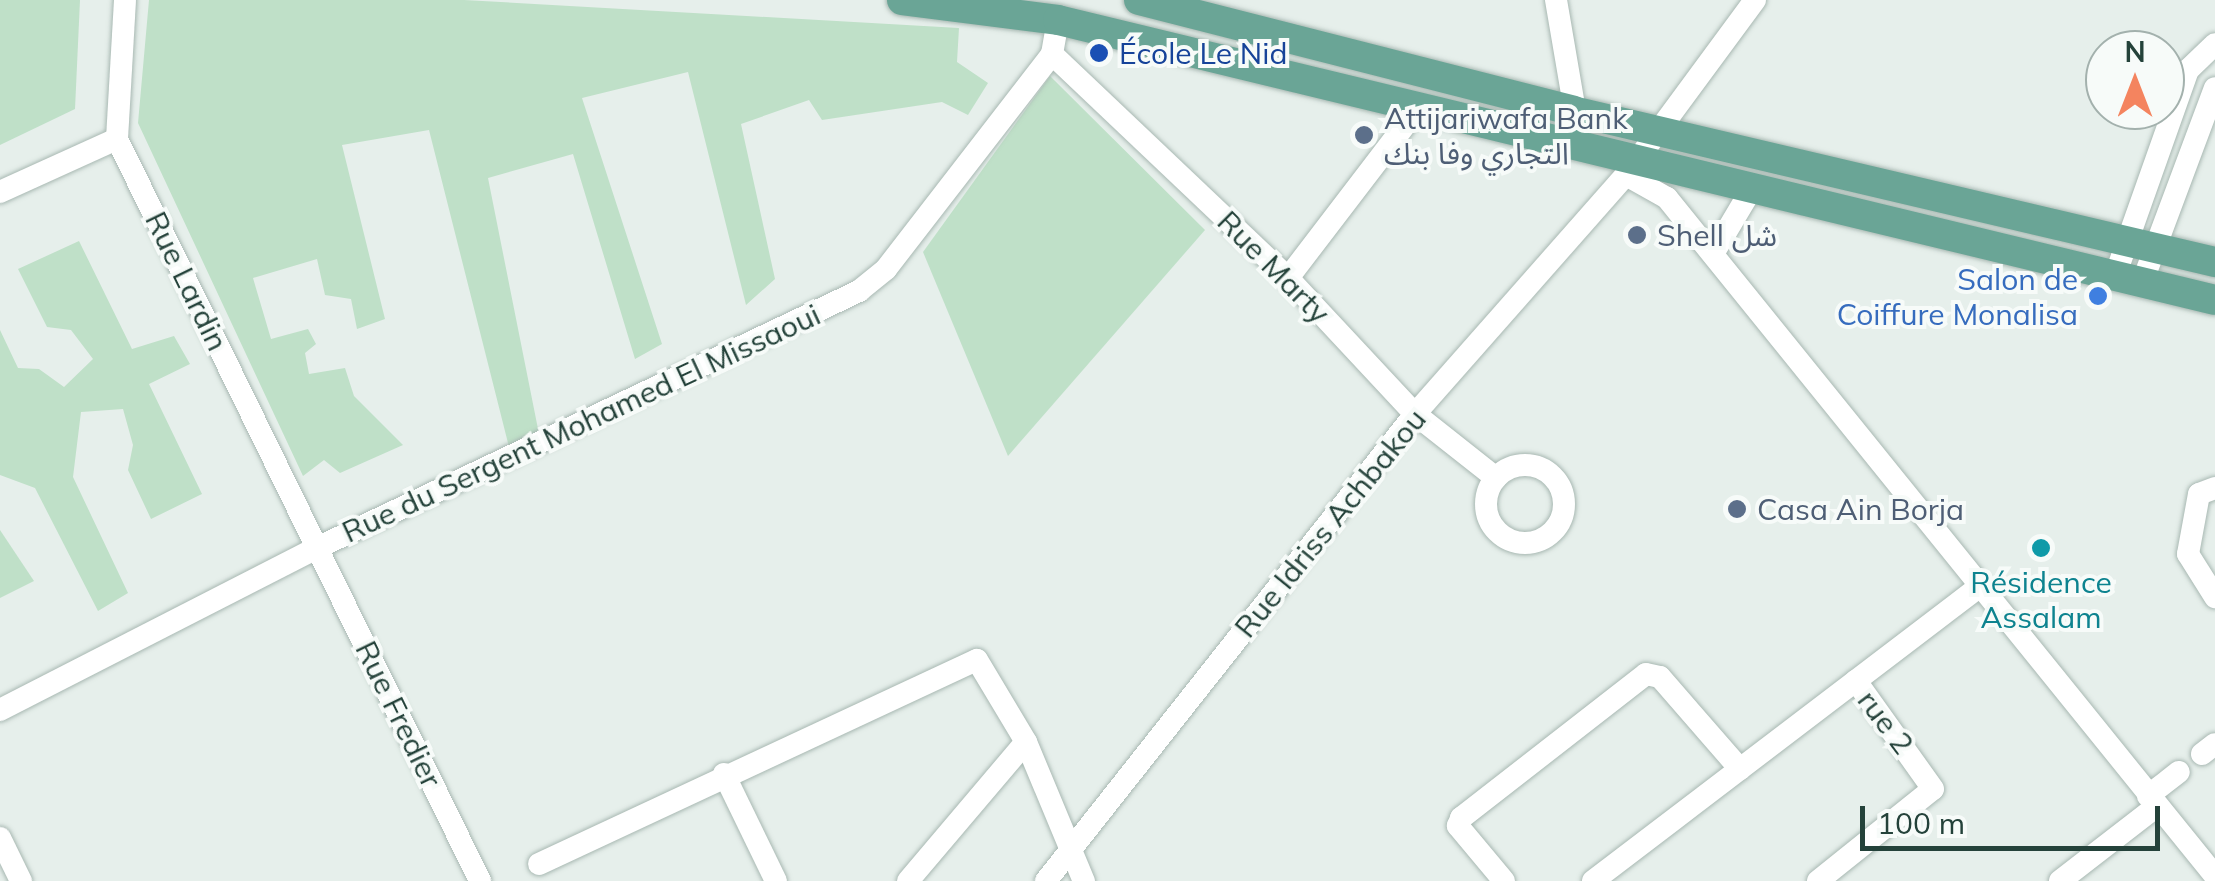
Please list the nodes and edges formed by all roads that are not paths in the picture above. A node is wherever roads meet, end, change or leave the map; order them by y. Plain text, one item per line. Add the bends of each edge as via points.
1 (125, 0) edge
2 (902, 0) edge
3 (1139, 0) edge
4 (1556, 0) edge
5 (1755, 0) edge
6 (1058, 20) junction
7 (2214, 51) edge
8 (1052, 54) junction
9 (2188, 70) junction
10 (2215, 76) edge
11 (2215, 88) edge
12 (1417, 108) junction
13 (1572, 111) junction
14 (1660, 128) junction
15 (117, 139) junction
16 (1581, 147) junction
17 (1630, 167) junction
18 (1752, 190) junction
19 (0, 192) edge
20 (2139, 244) junction
21 (1713, 254) junction
22 (2215, 262) edge
23 (1288, 278) junction
24 (2129, 279) junction
25 (2215, 300) edge
26 (1415, 414) junction
27 (1496, 478) dead end
28 (2215, 488) edge
29 (319, 547) junction
30 (1976, 588) junction
31 (2215, 598) edge
32 (1856, 681) junction
33 (0, 710) edge
34 (1026, 742) junction
35 (1740, 769) junction
36 (2179, 772) dead end
37 (724, 774) junction
38 (2152, 801) junction
39 (0, 838) edge
40 (1070, 850) junction
41 (538, 864) dead end
42 (2215, 876) edge
43 (21, 881) edge
44 (480, 881) edge
45 (776, 881) edge
46 (908, 881) edge
47 (1046, 881) edge
48 (1084, 881) edge
49 (1504, 881) edge
50 (1593, 881) edge
51 (1818, 881) edge
52 (2060, 881) edge

1 - 15 street, Rue Lardin
2 - 6 main road
3 - 13 main road
4 - 13 street
5 - 14 street, Rue Idriss Achbakou
6 - 8 street, Rue du Sergent Mohamed El Missaoui
6 - 12 main road
7 - 9 street
8 - 23 street, Rue Marty
8 - 29 street, Rue du Sergent Mohamed El Missaoui via 886,269 859,291
9 - 10 street
9 - 20 street
11 - 20 street
12 - 16 main road
12 - 23 street
13 - 14 main road
13 - 16 street
14 - 17 street, Rue Idriss Achbakou
14 - 20 main road
15 - 19 street
15 - 29 street, Rue Lardin
16 - 17 main road
17 - 18 main road
17 - 21 street via 1667,198
17 - 26 street, Rue Idriss Achbakou
18 - 21 street
18 - 24 main road
20 - 22 main road
20 - 24 street
21 - 30 street
23 - 26 street, Rue Marty
24 - 25 main road
26 - 27 street, Rue Marty
26 - 40 street, Rue Idriss Achbakou
28 - 31 street via 2199,494 2188,554
29 - 33 street, Rue du Sergent Mohamed El Missaoui
29 - 44 street, Rue Fredier
30 - 32 street
30 - 38 street
32 - 35 street
32 - 51 street, rue 2 via 1933,789
34 - 37 street via 977,660
34 - 40 street
34 - 46 street
35 - 49 street via 1660,677 1646,674 1461,818 1458,826
35 - 50 street
36 - 38 street
37 - 41 street
37 - 45 street
38 - 42 street
38 - 52 street
39 - 43 street
40 - 47 street, Rue Idriss Achbakou
40 - 48 street

